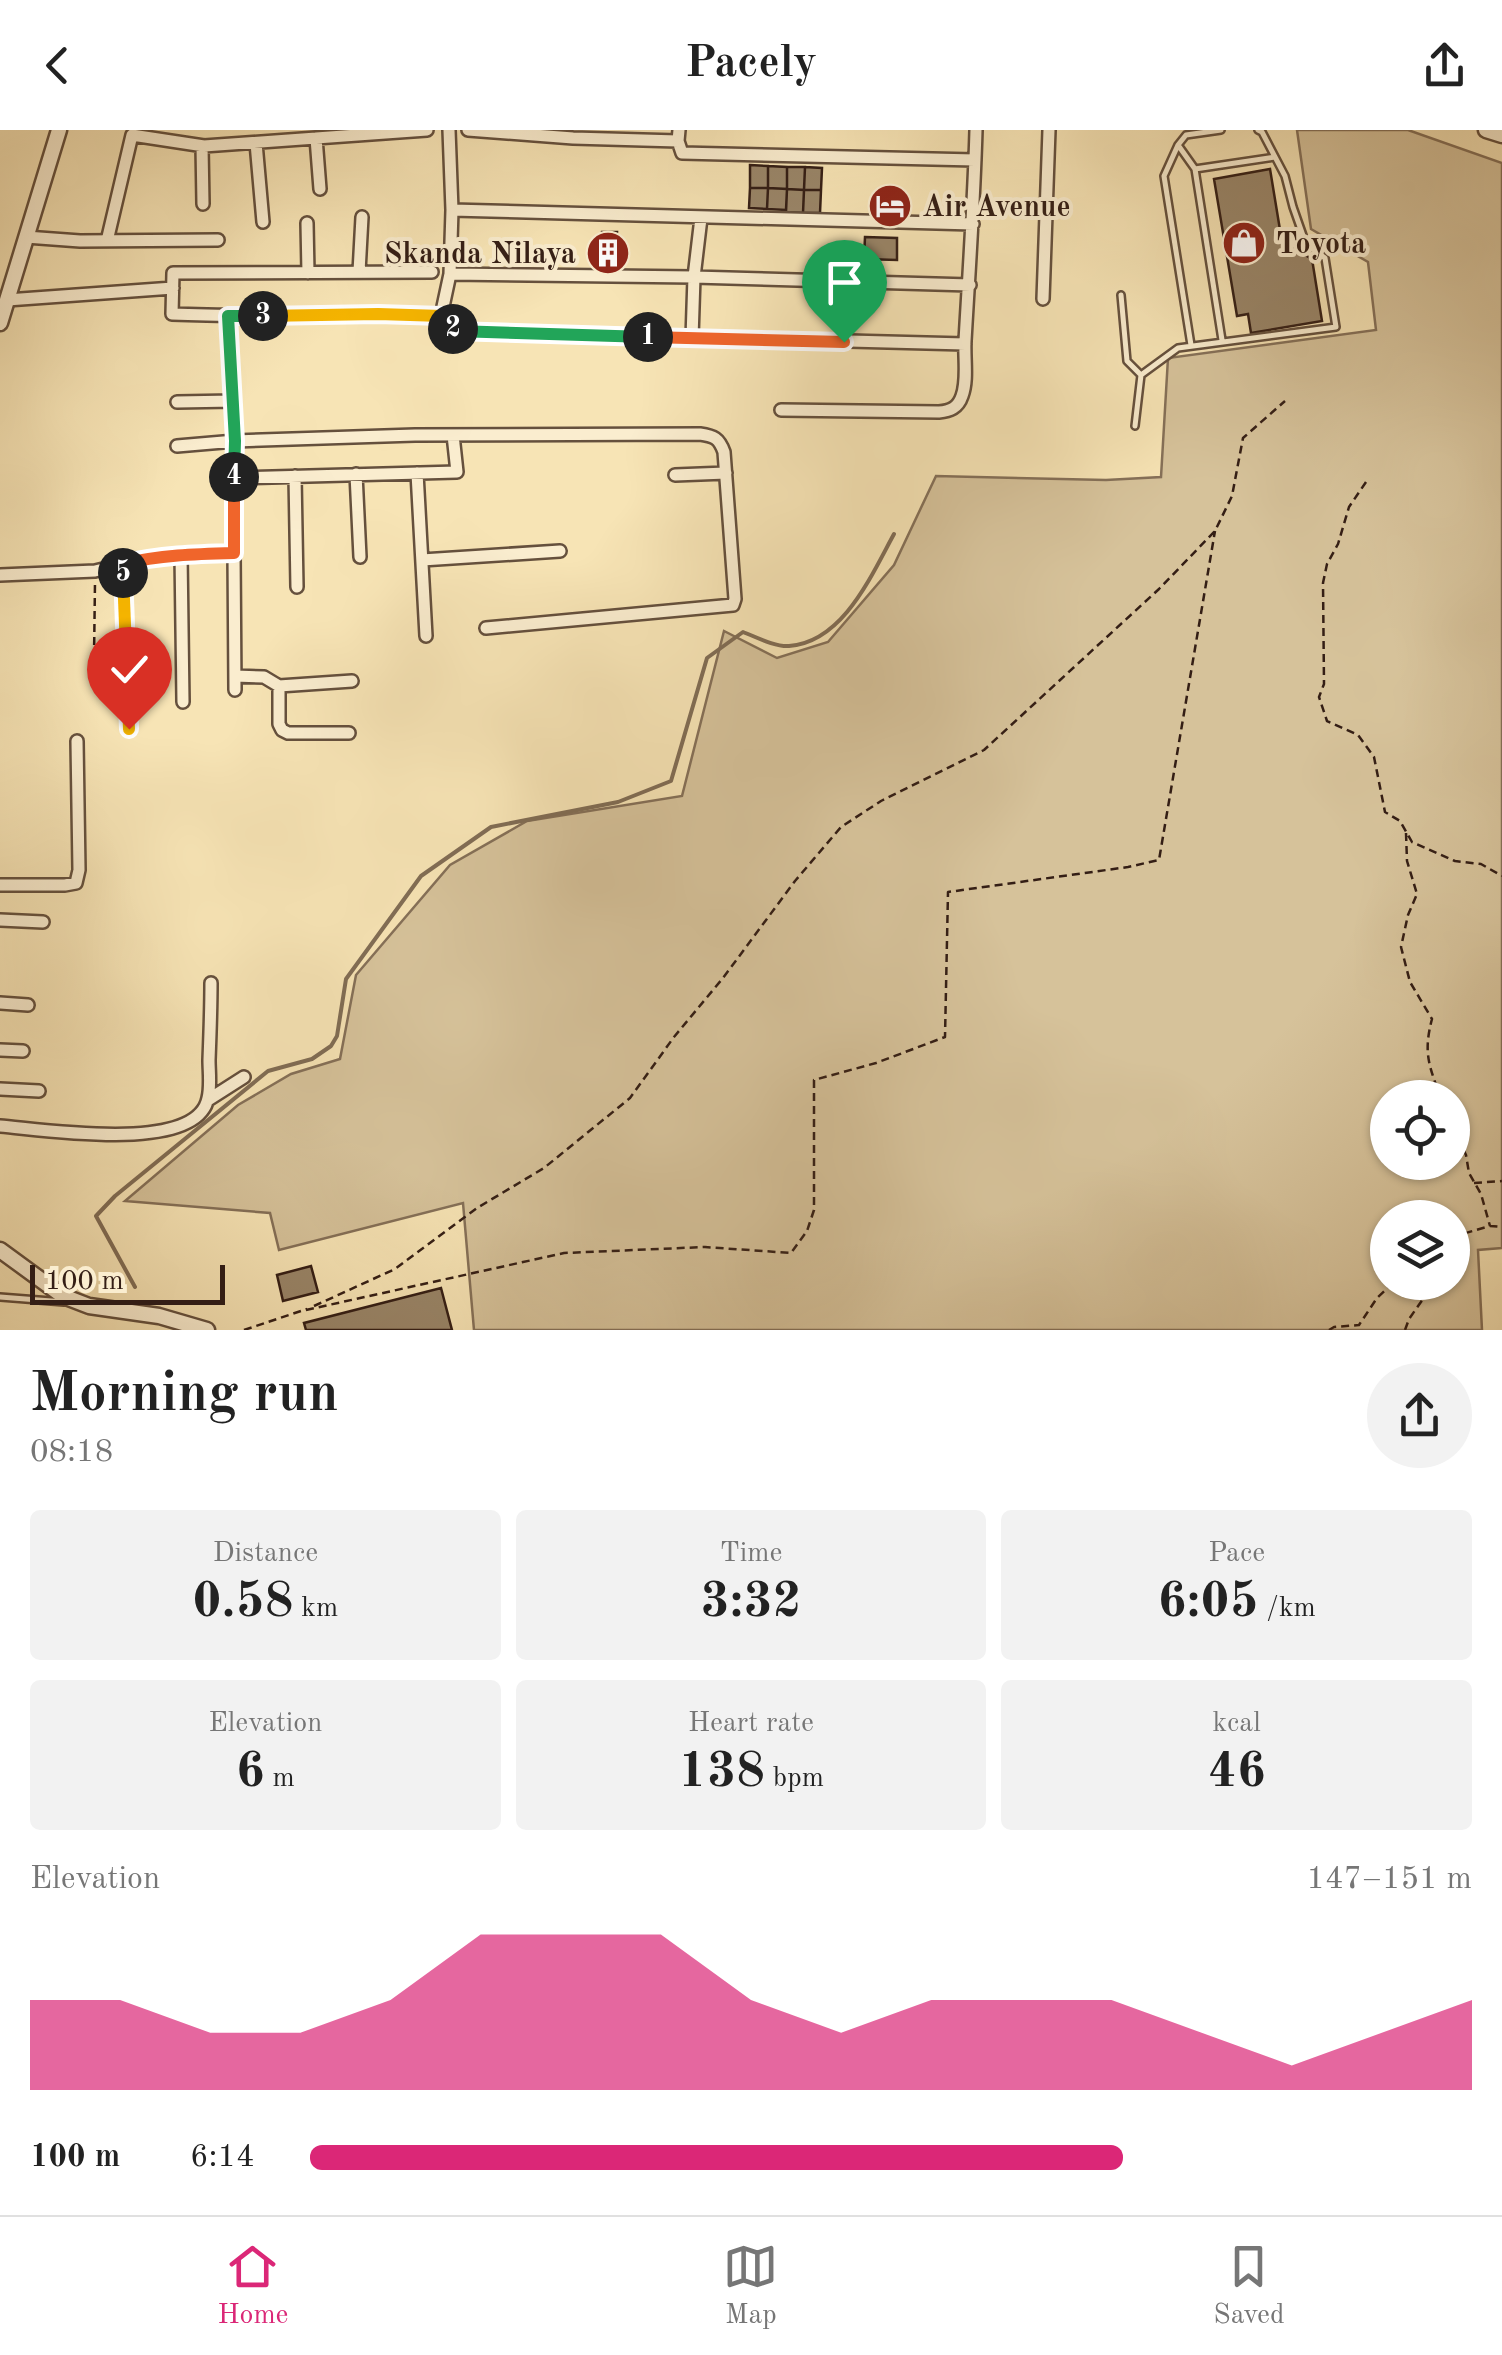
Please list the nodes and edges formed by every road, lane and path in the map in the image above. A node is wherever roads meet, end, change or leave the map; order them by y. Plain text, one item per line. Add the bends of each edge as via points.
1 (58, 130) edge
2 (428, 130) edge
3 (449, 130) edge
4 (468, 130) edge
5 (976, 130) edge
6 (1049, 130) edge
7 (1221, 130) edge
8 (1258, 130) edge
9 (1486, 130) edge
10 (133, 132) edge
11 (678, 135) edge
12 (1502, 135) edge
13 (316, 138) junction
14 (256, 142) junction
15 (1178, 145) junction
16 (202, 146) junction
17 (1275, 157) junction
18 (975, 160) junction
19 (1195, 170) junction
20 (320, 189) dead end
21 (203, 204) dead end
22 (452, 210) junction
23 (362, 217) dead end
24 (701, 218) junction
25 (263, 222) dead end
26 (307, 223) dead end
27 (973, 224) junction
28 (26, 237) junction
29 (218, 240) dead end
30 (108, 241) junction
31 (358, 272) junction
32 (432, 272) dead end
33 (308, 273) junction
34 (450, 274) junction
35 (694, 277) junction
36 (970, 285) junction
37 (173, 288) junction
38 (1121, 295) dead end
39 (1043, 298) dead end
40 (7, 300) junction
41 (228, 316) junction
42 (442, 316) junction
43 (0, 323) edge
44 (692, 338) junction
45 (1222, 341) junction
46 (964, 344) junction
47 (1191, 345) junction
48 (1140, 375) junction
49 (232, 401) junction
50 (1285, 401) dead end
51 (176, 402) dead end
52 (781, 410) dead end
53 (1136, 426) dead end
54 (453, 435) junction
55 (235, 441) junction
56 (177, 446) dead end
57 (417, 473) junction
58 (356, 474) junction
59 (726, 474) junction
60 (675, 475) dead end
61 (295, 476) junction
62 (234, 478) junction
63 (1366, 482) dead end
64 (1216, 531) junction
65 (560, 550) dead end
66 (234, 553) junction
67 (181, 554) junction
68 (360, 557) dead end
69 (422, 560) junction
70 (123, 564) junction
71 (95, 570) junction
72 (0, 575) edge
73 (297, 588) dead end
74 (486, 628) dead end
75 (426, 636) dead end
76 (94, 658) dead end
77 (235, 676) junction
78 (352, 681) dead end
79 (279, 686) junction
80 (235, 690) dead end
81 (184, 702) dead end
82 (129, 729) dead end
83 (349, 733) dead end
84 (76, 741) dead end
85 (1406, 832) junction
86 (1502, 876) edge
87 (0, 886) edge
88 (0, 920) edge
89 (43, 922) dead end
90 (212, 983) dead end
91 (0, 1003) edge
92 (28, 1005) dead end
93 (0, 1050) edge
94 (23, 1051) dead end
95 (244, 1076) dead end
96 (1435, 1080) edge
97 (0, 1089) edge
98 (39, 1091) dead end
99 (208, 1100) junction
100 (0, 1126) edge
101 (1470, 1169) edge
102 (1502, 1181) edge
103 (1474, 1183) junction
104 (1490, 1226) junction
105 (1502, 1227) edge
106 (1470, 1232) edge
107 (0, 1250) edge
108 (0, 1297) edge
109 (1377, 1300) edge
110 (1422, 1300) edge
111 (77, 1302) junction
112 (306, 1310) junction
113 (207, 1330) edge
114 (244, 1330) edge
115 (1329, 1330) edge
116 (1405, 1330) edge

1 - 28 street
2 - 13 street
3 - 22 street
4 - 11 street via 573,138
5 - 18 street
6 - 39 street
7 - 15 lane via 1186,134
8 - 17 lane
9 - 12 street
10 - 16 street
10 - 30 street
11 - 18 street via 682,153
13 - 14 street
13 - 20 street
14 - 16 street
14 - 25 street
15 - 19 lane
15 - 47 lane via 1164,176
16 - 21 street
17 - 19 lane
17 - 45 lane via 1306,244 1325,258 1336,327
18 - 27 street
19 - 45 lane
22 - 24 street
22 - 34 street
23 - 31 street
24 - 27 street
24 - 35 street
26 - 33 street
27 - 36 street
28 - 30 street
28 - 40 street
29 - 30 street
31 - 32 street
31 - 33 street
33 - 37 street via 174,273
34 - 35 street
34 - 42 street
35 - 36 street
35 - 44 street
36 - 46 street
37 - 40 street
37 - 41 street via 172,314
38 - 48 lane via 1127,361
40 - 43 street
41 - 42 street
41 - 49 street
42 - 44 street via 455,331
44 - 46 street
45 - 47 lane
46 - 52 street via 964,390 947,412
47 - 48 lane
48 - 53 lane
49 - 51 street
49 - 55 street
50 - 64 path via 1244,438 1232,496
54 - 55 street
54 - 57 street via 457,472
54 - 59 street via 712,436 720,440
55 - 56 street
55 - 62 street
57 - 58 street
57 - 69 street
58 - 61 street
58 - 68 street
59 - 60 street
59 - 74 street via 733,605
61 - 62 street
61 - 73 street
62 - 66 street
63 - 85 path via 1349,506 1327,564 1319,697 1326,721 1358,734 1374,758 1386,812
64 - 112 path via 984,750 841,827 630,1098 544,1168 395,1269
64 - 112 path via 1159,860 948,892 945,1036 814,1080 814,1210 791,1253 705,1247 564,1253
65 - 69 street
66 - 67 street
66 - 77 street
67 - 70 street
67 - 81 street
69 - 75 street
70 - 71 street
70 - 82 street
71 - 72 street
71 - 76 path
77 - 79 street via 264,677
77 - 80 street
78 - 79 street
79 - 83 street via 282,730
84 - 87 street via 76,883
85 - 86 path via 1412,842
85 - 96 path via 1417,894 1401,947 1410,982 1432,1019 1426,1043
88 - 89 street
90 - 99 street
91 - 92 street
93 - 94 street
95 - 99 street
97 - 98 street
99 - 100 street via 180,1126 148,1134
101 - 103 path
102 - 103 path
103 - 104 path
104 - 105 path
104 - 106 path
107 - 111 street
108 - 111 lane
109 - 115 path via 1360,1325
110 - 116 path
111 - 113 street
112 - 114 path

